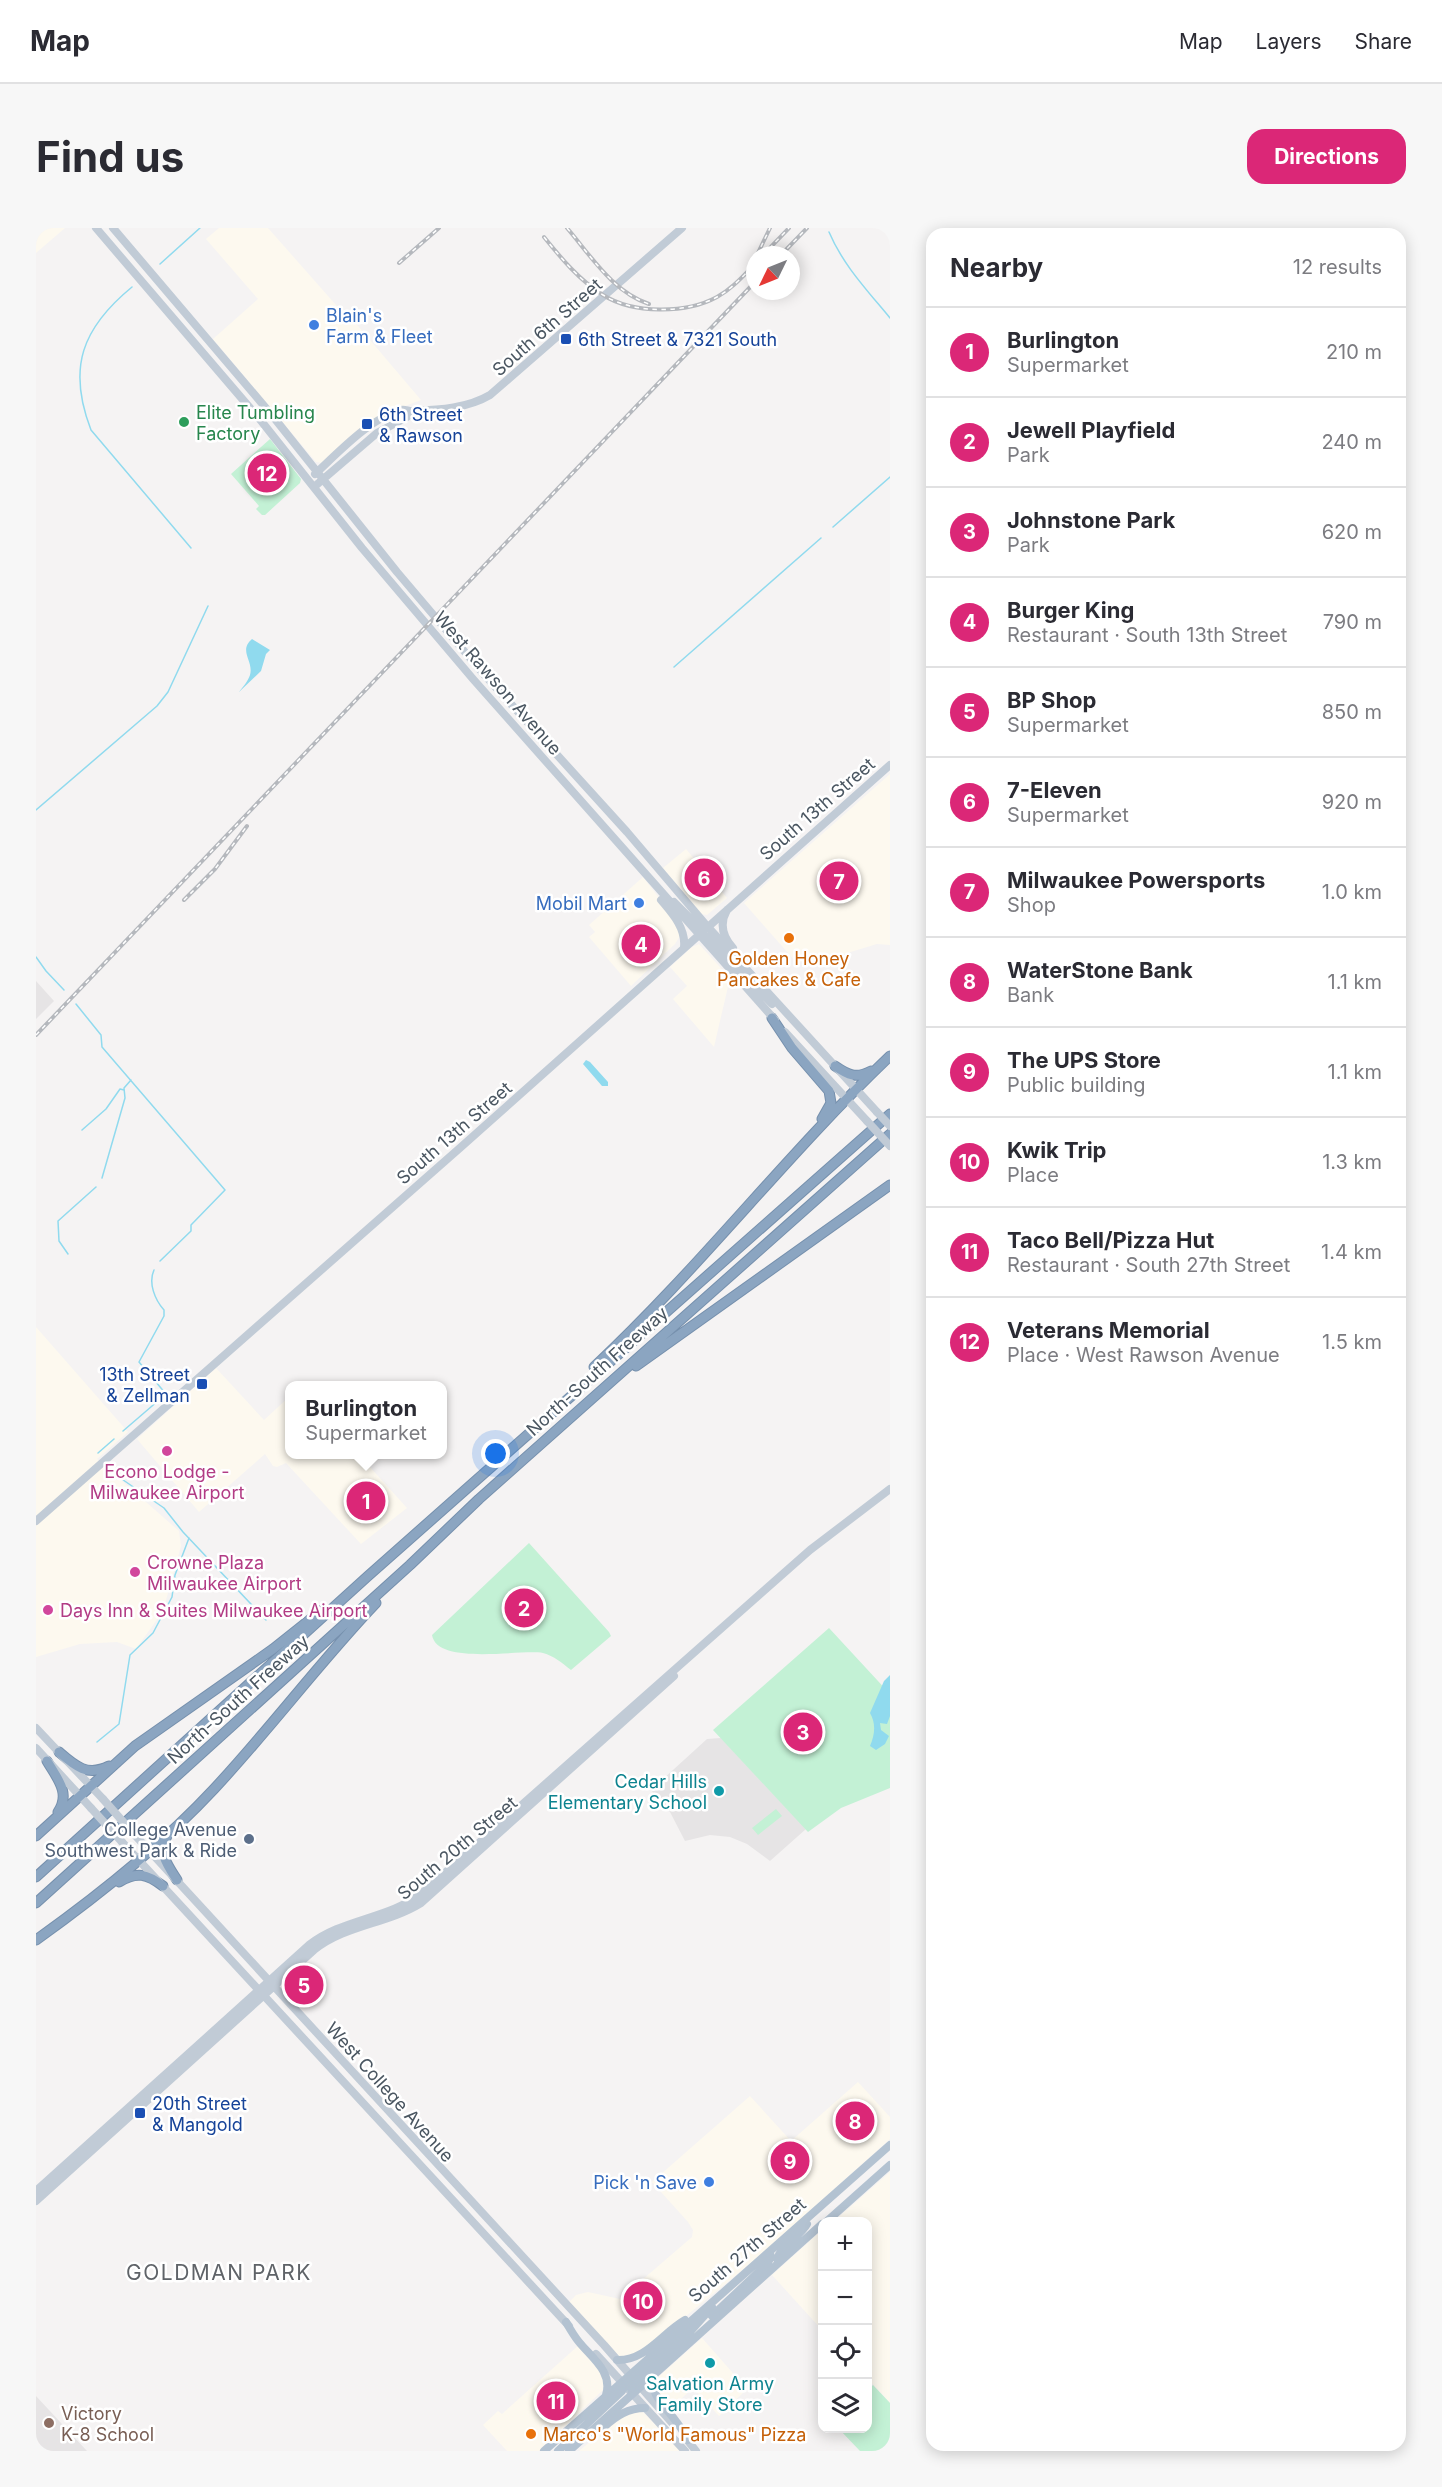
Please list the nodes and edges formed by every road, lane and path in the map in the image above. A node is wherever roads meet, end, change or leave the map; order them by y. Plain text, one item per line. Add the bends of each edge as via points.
1 (96, 228) edge
2 (113, 228) edge
3 (682, 228) edge
4 (198, 328) junction
5 (188, 336) junction
6 (321, 475) junction
7 (311, 484) junction
8 (890, 765) edge
9 (628, 834) junction
10 (618, 842) junction
11 (659, 870) junction
12 (651, 881) junction
13 (665, 897) junction
14 (732, 904) junction
15 (707, 926) junction
16 (698, 934) junction
17 (684, 946) junction
18 (772, 1018) junction
19 (791, 1018) junction
20 (890, 1056) edge
21 (835, 1066) junction
22 (880, 1066) junction
23 (856, 1089) junction
24 (847, 1099) junction
25 (890, 1114) edge
26 (890, 1126) edge
27 (890, 1134) edge
28 (890, 1146) edge
29 (795, 1153) junction
30 (890, 1187) edge
31 (585, 1404) junction
32 (538, 1425) junction
33 (890, 1489) edge
34 (36, 1521) edge
35 (410, 1564) junction
36 (368, 1576) junction
37 (36, 1728) edge
38 (36, 1748) edge
39 (58, 1752) junction
40 (47, 1761) junction
41 (116, 1762) junction
42 (90, 1786) junction
43 (80, 1797) junction
44 (178, 1824) junction
45 (46, 1827) junction
46 (36, 1836) edge
47 (149, 1850) junction
48 (91, 1854) junction
49 (139, 1859) junction
50 (36, 1876) edge
51 (177, 1880) junction
52 (163, 1886) junction
53 (104, 1890) junction
54 (36, 1903) edge
55 (36, 1911) edge
56 (36, 1940) edge
57 (271, 1984) junction
58 (263, 1991) junction
59 (890, 2145) edge
60 (889, 2165) edge
61 (36, 2191) edge
62 (36, 2201) edge
63 (831, 2217) edge
64 (810, 2218) junction
65 (818, 2228) edge
66 (770, 2253) junction
67 (779, 2262) junction
68 (730, 2287) junction
69 (701, 2311) junction
70 (566, 2322) junction
71 (702, 2332) junction
72 (617, 2360) junction
73 (653, 2374) junction
74 (634, 2381) junction
75 (626, 2388) junction
76 (605, 2395) junction
77 (645, 2408) junction
78 (688, 2440) junction
79 (544, 2451) edge
80 (558, 2451) edge
81 (569, 2451) edge
82 (577, 2451) edge
83 (685, 2451) edge
84 (696, 2451) edge

1 - 5 main road, West Rawson Avenue
2 - 4 main road, West Rawson Avenue
3 - 6 main road, South 6th Street via 490,394 460,406 413,412 377,433
4 - 5 main road
4 - 6 main road, West Rawson Avenue
5 - 7 main road, West Rawson Avenue
6 - 7 main road, South 6th Street
6 - 9 main road, West Rawson Avenue via 397,572
7 - 10 main road, West Rawson Avenue via 466,671
8 - 14 main road, South 13th Street
9 - 10 main road
9 - 11 main road, West Rawson Avenue
10 - 12 main road, West Rawson Avenue
11 - 12 main road
11 - 15 main road, West Rawson Avenue
12 - 13 main road, West Rawson Avenue
12 - 17 main road via 676,917
13 - 15 main road via 681,907 698,926
13 - 16 main road, West Rawson Avenue
14 - 15 main road, South 13th Street
14 - 19 main road via 722,922 728,942 769,986
15 - 16 main road, South 13th Street
15 - 19 main road, West Rawson Avenue
16 - 17 main road, South 13th Street
16 - 18 main road, West Rawson Avenue
16 - 19 main road via 708,937 763,996
17 - 34 main road, South 13th Street via 461,1148
18 - 24 main road, West Rawson Avenue
18 - 29 highway via 830,1094 827,1112
19 - 21 main road, West Rawson Avenue
20 - 22 highway
21 - 22 highway via 856,1077
21 - 23 main road, West Rawson Avenue
22 - 23 highway
23 - 24 highway
23 - 26 main road, West Rawson Avenue, bridge
24 - 28 main road, West Rawson Avenue, bridge
24 - 29 highway
25 - 32 highway, North-South Freeway
27 - 31 highway, North-South Freeway
29 - 32 highway via 646,1316
30 - 31 highway
31 - 35 highway, North-South Freeway
32 - 36 highway, North-South Freeway
33 - 57 main road, South 20th Street via 833,1531 421,1894 390,1912 323,1935
35 - 44 highway via 224,1778
35 - 48 highway, North-South Freeway
36 - 41 highway
36 - 50 highway, North-South Freeway
37 - 39 main road, West College Avenue
38 - 40 main road, West College Avenue
39 - 41 highway via 86,1771 100,1770
39 - 42 main road, West College Avenue
40 - 43 main road, West College Avenue
40 - 45 highway via 62,1786 64,1798
41 - 42 highway
42 - 43 highway
42 - 47 main road, West College Avenue, bridge
43 - 45 highway
43 - 49 main road, West College Avenue, bridge
44 - 47 highway
44 - 51 highway via 165,1839 162,1850
45 - 46 highway
47 - 49 highway
47 - 51 main road, West College Avenue
48 - 54 highway, North-South Freeway
48 - 55 highway
49 - 52 main road, West College Avenue
49 - 53 highway
51 - 57 main road, West College Avenue
52 - 53 highway via 138,1874
52 - 58 main road, West College Avenue
53 - 56 highway
57 - 58 main road, South 20th Street
57 - 72 main road, West College Avenue
58 - 61 main road, South 20th Street
58 - 62 main road, South 20th Street
58 - 70 main road, West College Avenue
59 - 64 main road, South 27th Street
60 - 63 main road, South 27th Street
64 - 66 main road, South 27th Street
64 - 67 main road via 800,2235 779,2253
65 - 67 main road, South 27th Street
66 - 68 main road, South 27th Street
66 - 71 main road via 767,2264 708,2320
67 - 71 main road, South 27th Street
68 - 69 main road, South 27th Street
68 - 74 main road via 688,2334
69 - 72 main road via 676,2325 639,2355
69 - 74 main road, South 27th Street
70 - 75 main road, West College Avenue
70 - 76 main road via 606,2375
71 - 73 main road, South 27th Street
72 - 74 main road, West College Avenue
73 - 74 main road, South 27th Street
73 - 78 main road via 654,2392
74 - 75 main road, South 27th Street
74 - 75 main road
74 - 78 main road, West College Avenue
75 - 76 main road, South 27th Street
75 - 77 main road, West College Avenue
75 - 80 main road
75 - 81 main road, South 27th Street
76 - 79 main road, South 27th Street
77 - 82 main road via 620,2414
77 - 83 main road, West College Avenue
78 - 84 main road, West College Avenue

